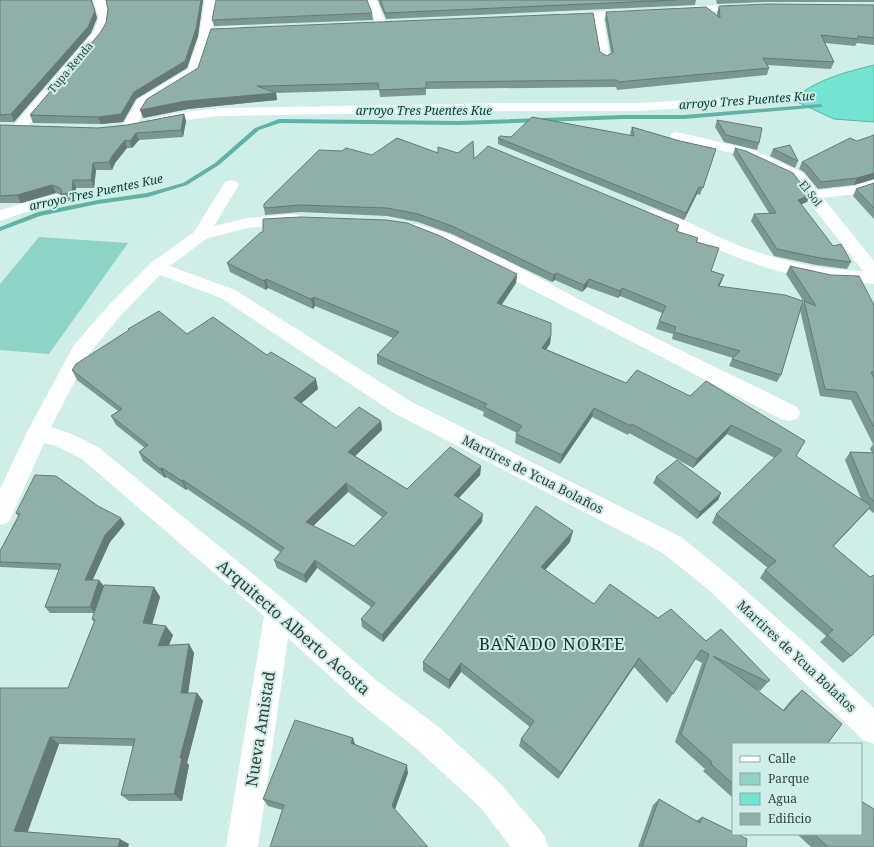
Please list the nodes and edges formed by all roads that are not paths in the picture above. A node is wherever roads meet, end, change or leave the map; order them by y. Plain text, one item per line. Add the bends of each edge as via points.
1 (99, 0) edge
2 (210, 0) edge
3 (372, 0) edge
4 (713, 0) edge
5 (759, 6) edge
6 (722, 8) junction
7 (667, 11) edge
8 (589, 12) junction
9 (647, 12) edge
10 (550, 17) edge
11 (385, 24) joint
12 (368, 25) edge
13 (253, 30) edge
14 (205, 32) junction
15 (605, 59) edge
16 (791, 98) dead end
17 (34, 128) edge
18 (677, 136) dead end
19 (874, 184) edge
20 (231, 185) dead end
21 (812, 195) junction
22 (56, 199) dead end
23 (640, 210) edge
24 (0, 216) edge
25 (309, 219) edge
26 (399, 225) edge
27 (200, 235) junction
28 (158, 267) junction
29 (874, 272) edge
30 (874, 278) edge
31 (789, 413) dead end
32 (38, 432) junction
33 (0, 515) edge
34 (278, 611) junction
35 (874, 729) edge
36 (242, 847) edge
37 (532, 847) edge

1 - 17 street, Tupa Renda via 104,24 97,36 12,128
2 - 14 street
3 - 11 lane
4 - 6 street
5 - 6 street
6 - 7 street
8 - 9 street
8 - 10 street
8 - 15 lane
11 - 12 street
13 - 14 street
14 - 16 street via 194,71 142,103 122,128 176,117 220,112 638,107
18 - 21 street, El Sol via 749,154 776,165 797,176
19 - 21 lane via 856,190
20 - 27 street
21 - 29 street, El Sol
22 - 24 street
23 - 30 street via 770,262 827,275
25 - 27 street via 247,223
26 - 31 street via 445,239
27 - 28 street
28 - 32 street via 115,310 81,350
28 - 35 street, Martires de Ycua Bolaños via 228,294 402,407 672,545 719,583
32 - 33 street
32 - 34 street, Arquitecto Alberto Acosta via 64,440 90,453
34 - 36 street, Nueva Amistad
34 - 37 street, Arquitecto Alberto Acosta via 367,691 429,739 485,791

